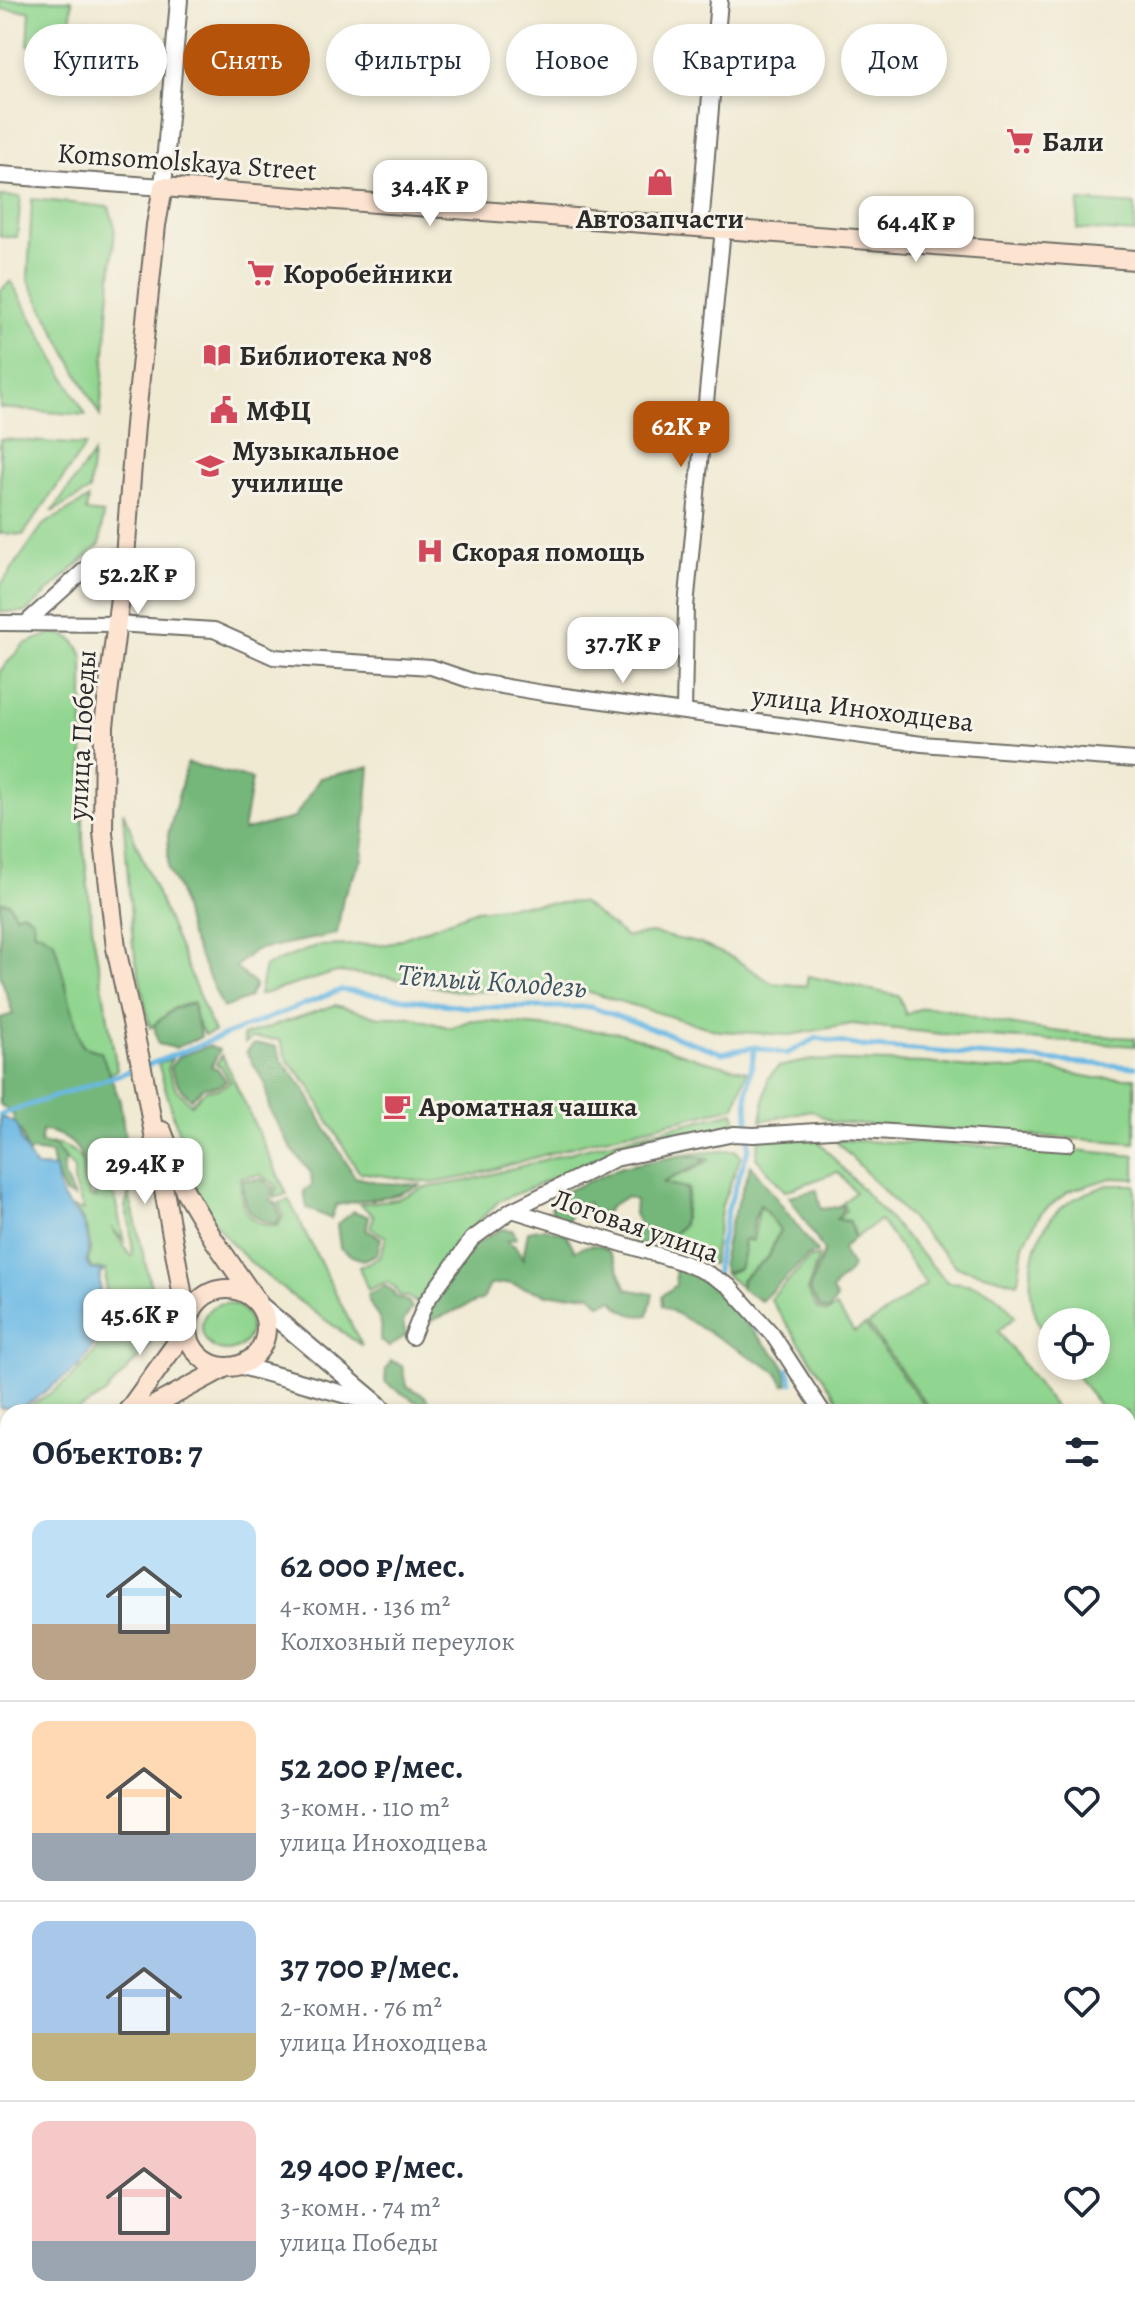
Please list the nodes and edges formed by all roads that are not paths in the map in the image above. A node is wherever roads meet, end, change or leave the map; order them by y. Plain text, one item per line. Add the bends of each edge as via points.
1 (179, 0) edge
2 (719, 0) edge
3 (0, 175) edge
4 (163, 187) junction
5 (700, 227) junction
6 (723, 229) junction
7 (1135, 260) edge
8 (125, 557) junction
9 (27, 622) junction
10 (0, 623) edge
11 (115, 624) junction
12 (684, 712) junction
13 (1135, 760) edge
14 (144, 1078) junction
15 (1067, 1144) dead end
16 (512, 1210) junction
17 (258, 1303) junction
18 (188, 1326) junction
19 (412, 1337) dead end
20 (232, 1366) junction
21 (133, 1404) edge
22 (158, 1404) edge
23 (367, 1404) edge
24 (376, 1404) edge
25 (818, 1404) edge

1 - 4 street, улица Победы
2 - 5 street
3 - 4 street, Komsomolskaya Street
4 - 5 main road, Komsomolskaya Street
4 - 8 main road, улица Победы
5 - 6 main road, Komsomolskaya Street
6 - 7 main road, Komsomolskaya Street
6 - 12 street via 686,606
8 - 9 street via 100,556
8 - 11 main road, улица Победы
9 - 10 street, улица Иноходцева
9 - 11 street, улица Иноходцева
11 - 12 street, улица Иноходцева via 214,630 274,657 431,667 472,681
11 - 14 main road, улица Победы via 104,726 103,833 116,948
12 - 13 street, улица Иноходцева via 922,744
14 - 17 main road via 185,1191
14 - 18 main road, улица Победы
15 - 16 street via 847,1129 734,1134 615,1159
16 - 19 street via 472,1239 426,1302
16 - 25 street, Логовая улица via 684,1263 729,1286 772,1334
17 - 18 main road via 235,1289 208,1293 197,1301
17 - 20 main road via 264,1315 264,1341 249,1360
17 - 24 street
18 - 20 main road via 189,1339 203,1359
18 - 21 main road
20 - 22 main road
20 - 23 street

